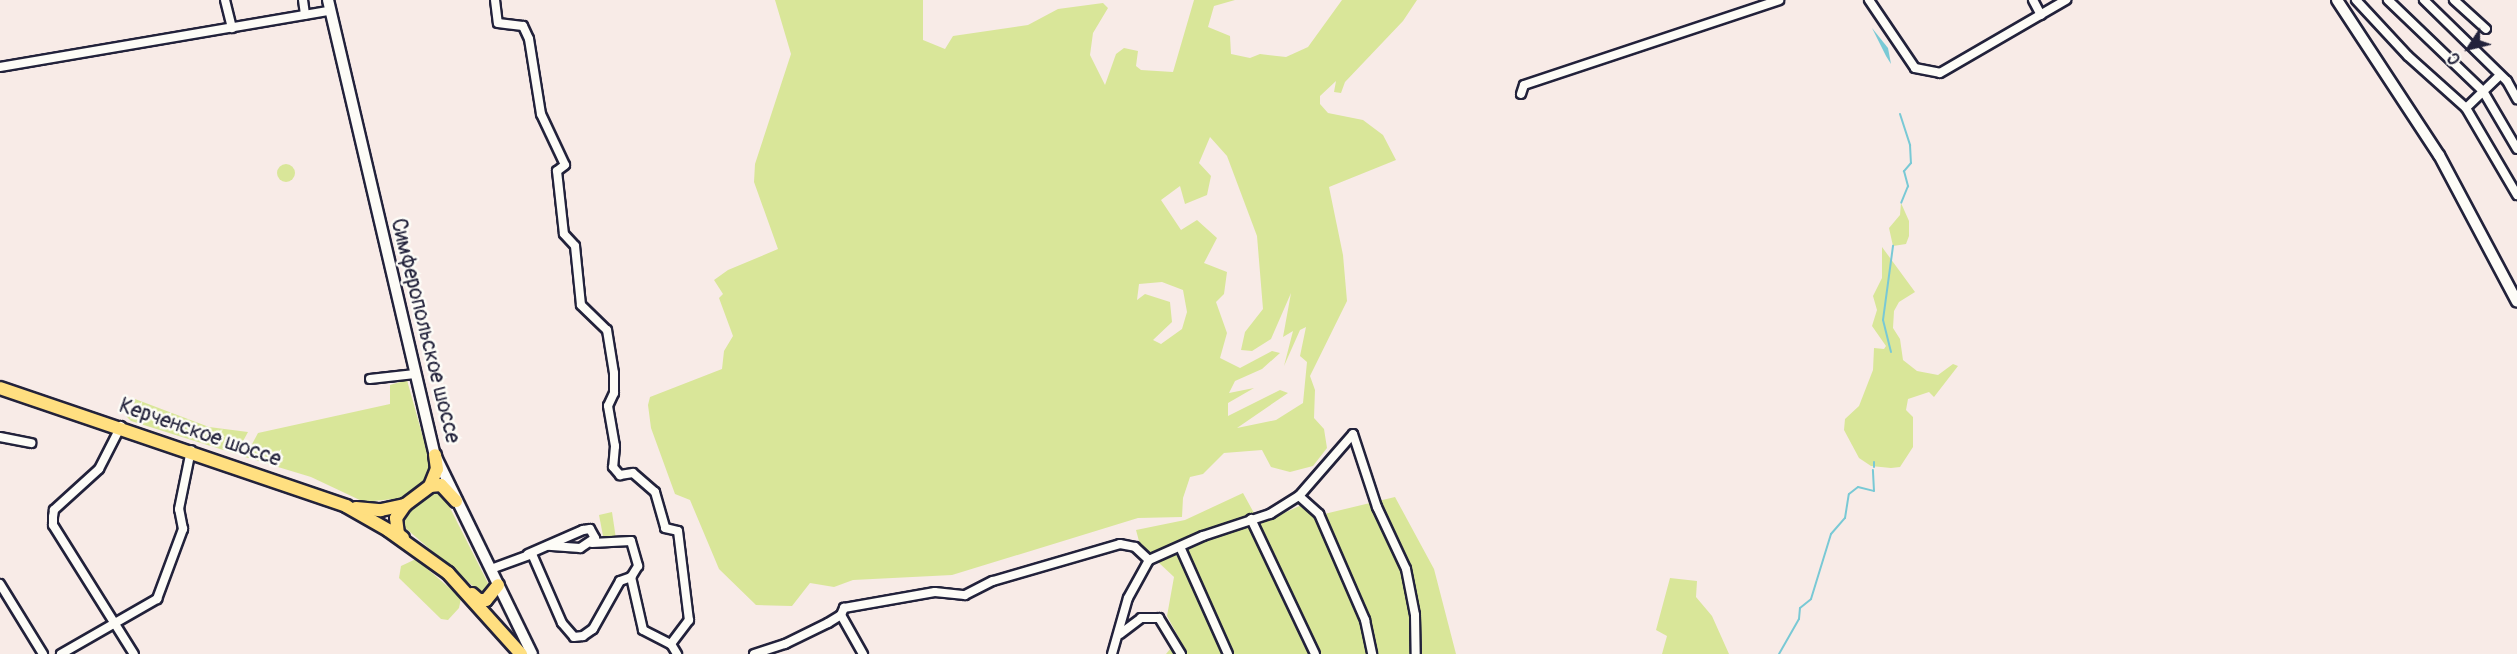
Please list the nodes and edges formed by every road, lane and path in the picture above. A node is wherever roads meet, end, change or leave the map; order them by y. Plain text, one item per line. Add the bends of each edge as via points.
1 (225, 0) edge
2 (303, 0) edge
3 (495, 0) edge
4 (1779, 0) edge
5 (1869, 0) edge
6 (2033, 0) edge
7 (2066, 0) edge
8 (2337, 0) edge
9 (2356, 0) edge
10 (2388, 0) edge
11 (2424, 0) edge
12 (2454, 0) edge
13 (329, 6) edge
14 (306, 15) junction
15 (2041, 15) junction
16 (232, 28) junction
17 (2486, 29) dead end
18 (0, 67) edge
19 (2500, 75) junction
20 (2483, 91) junction
21 (1521, 94) dead end
22 (2517, 99) edge
23 (2466, 108) junction
24 (2517, 149) edge
25 (2517, 195) edge
26 (2517, 302) edge
27 (415, 374) junction
28 (370, 379) dead end
29 (0, 388) edge
30 (121, 426) junction
31 (0, 437) edge
32 (31, 442) dead end
33 (191, 450) junction
34 (435, 455) junction
35 (430, 486) junction
36 (1299, 496) junction
37 (456, 501) junction
38 (405, 505) junction
39 (346, 506) junction
40 (1251, 519) junction
41 (592, 543) junction
42 (548, 546) junction
43 (1181, 549) junction
44 (418, 550) junction
45 (528, 554) junction
46 (1149, 560) junction
47 (491, 569) junction
48 (631, 577) junction
49 (0, 584) edge
50 (498, 585) junction
51 (468, 594) junction
52 (841, 615) junction
53 (115, 624) junction
54 (1120, 634) junction
55 (671, 644) junction
56 (44, 654) edge
57 (61, 654) edge
58 (134, 654) edge
59 (521, 654) edge
60 (532, 654) edge
61 (677, 654) edge
62 (754, 654) edge
63 (863, 654) edge
64 (1112, 654) edge
65 (1181, 654) edge
66 (1228, 654) edge
67 (1315, 654) edge
68 (1372, 654) edge
69 (1416, 654) edge

1 - 16 street
2 - 14 street
3 - 55 street via 498,23 523,26 529,39 541,114 565,165 557,171 564,234 575,246 581,305 607,330 614,373 614,393 608,406 615,446 613,467 620,475 633,474 655,492 665,528 678,531 689,620
4 - 21 street via 1609,54 1524,85
5 - 15 street via 1916,68 1927,73 1953,69
6 - 15 street
7 - 15 street
8 - 26 main road via 2439,155
9 - 23 street via 2408,56
10 - 20 street
11 - 19 street
12 - 17 street
13 - 14 street
13 - 27 main road, Симферопольское шоссе
14 - 16 street
16 - 18 street
19 - 20 street
19 - 22 street
20 - 23 street
20 - 24 street
23 - 25 street
27 - 28 street
27 - 34 main road, Симферопольское шоссе
29 - 30 main road, Керченское шоссе
30 - 33 main road, Керченское шоссе
30 - 53 street via 99,469 54,510 52,517 53,525
31 - 32 street
33 - 39 main road, Керченское шоссе
33 - 53 street via 179,509 183,529 168,575 157,599
34 - 35 main road via 437,469
34 - 37 main road, Симферопольское шоссе
35 - 37 main road via 441,485
35 - 38 main road
36 - 40 street via 1270,514
36 - 68 street via 1319,514 1365,620
36 - 69 street via 1353,435 1377,507 1406,569 1415,615
37 - 47 main road, Симферопольское шоссе
38 - 39 main road via 374,510
38 - 44 main road via 395,526 398,534
39 - 44 main road, Керченское шоссе
40 - 43 street
40 - 67 street
41 - 42 street via 580,548
41 - 42 street via 593,532 583,530
41 - 48 street via 631,541 638,567
42 - 45 street
43 - 46 street
43 - 66 street
44 - 51 main road
45 - 47 street
45 - 48 street via 532,554 562,623 574,637 593,629 620,581
46 - 52 street via 1135,547 1120,544 993,581 965,595 925,593 844,608
46 - 54 street via 1128,598
47 - 50 main road, Симферопольское шоссе
48 - 55 street via 644,630
49 - 56 street
50 - 51 main road via 486,600
50 - 60 main road, Симферопольское шоссе
51 - 59 main road
52 - 62 street via 785,644
52 - 63 street
53 - 57 street
53 - 58 street
54 - 64 street
54 - 65 street via 1141,618 1159,618
55 - 61 street

